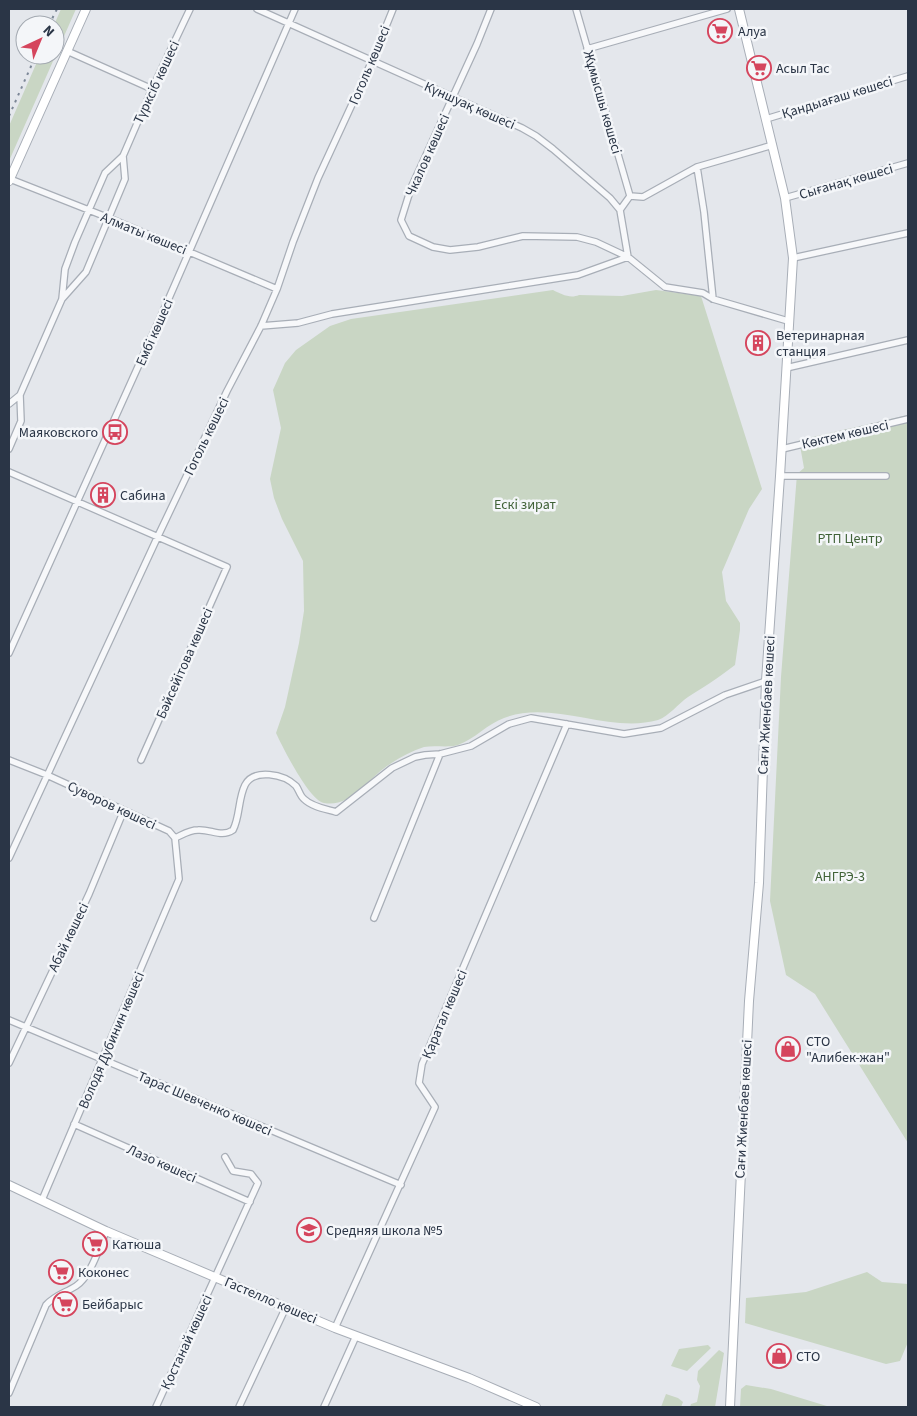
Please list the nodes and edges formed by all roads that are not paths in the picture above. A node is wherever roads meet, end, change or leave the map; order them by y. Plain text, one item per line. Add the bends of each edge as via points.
1 (86, 9) edge
2 (190, 9) edge
3 (257, 9) edge
4 (294, 9) edge
5 (393, 9) edge
6 (491, 9) edge
7 (576, 9) edge
8 (727, 9) edge
9 (739, 9) edge
10 (288, 23) junction
11 (587, 49) junction
12 (67, 51) junction
13 (372, 61) junction
14 (908, 76) edge
15 (152, 89) junction
16 (453, 97) junction
17 (766, 119) junction
18 (773, 145) junction
19 (122, 156) junction
20 (908, 163) edge
21 (698, 167) junction
22 (9, 180) edge
23 (630, 196) junction
24 (785, 198) junction
25 (89, 210) junction
26 (620, 210) junction
27 (109, 218) junction
28 (908, 233) edge
29 (190, 251) junction
30 (628, 257) junction
31 (792, 258) junction
32 (277, 289) junction
33 (62, 299) junction
34 (712, 299) junction
35 (788, 321) junction
36 (261, 326) junction
37 (908, 340) edge
38 (786, 368) junction
39 (20, 395) junction
40 (9, 404) edge
41 (908, 419) edge
42 (9, 449) edge
43 (782, 449) junction
44 (9, 472) edge
45 (780, 476) junction
46 (886, 476) dead end
47 (77, 502) junction
48 (158, 536) junction
49 (9, 653) edge
50 (766, 680) junction
51 (567, 724) junction
52 (440, 754) junction
53 (9, 760) edge
54 (141, 760) dead end
55 (47, 775) junction
56 (124, 810) junction
57 (174, 838) junction
58 (9, 858) edge
59 (374, 918) dead end
60 (9, 1020) edge
61 (24, 1028) junction
62 (102, 1060) junction
63 (9, 1063) edge
64 (74, 1124) junction
65 (225, 1157) dead end
66 (9, 1185) edge
67 (401, 1185) junction
68 (42, 1200) junction
69 (250, 1202) junction
70 (106, 1231) junction
71 (216, 1277) junction
72 (286, 1307) junction
73 (336, 1328) junction
74 (356, 1336) junction
75 (9, 1393) edge
76 (156, 1407) edge
77 (239, 1407) edge
78 (324, 1407) edge
79 (536, 1407) edge
80 (730, 1407) edge

1 - 12 main road
2 - 15 street, Түрксіб көшесі
3 - 10 street, Күншуақ көшесі
4 - 10 street, Ембі көшесі
5 - 13 street, Гоголь көшесі
6 - 16 street, Чкалов көшесі
7 - 11 street, Жұмысшы көшесі
8 - 11 street
9 - 17 main road, Сағи Жиенбаев көшесі
10 - 13 street, Күншуақ көшесі
10 - 29 street, Ембі көшесі
11 - 23 street, Жұмысшы көшесі
12 - 15 street
12 - 22 main road
13 - 16 street, Күншуақ көшесі
13 - 32 street, Гоголь көшесі via 318,178
14 - 17 street, Қандыағаш көшесі
15 - 19 street, Түрксіб көшесі
16 - 26 street, Күншуақ көшесі via 536,136
16 - 30 street, Чкалов көшесі via 410,188 401,220 409,236 433,247 450,250 523,236 577,237
17 - 18 main road, Сағи Жиенбаев көшесі
18 - 21 street
18 - 24 main road, Сағи Жиенбаев көшесі
19 - 25 street, Түрксіб көшесі via 106,171
19 - 27 street, Түрксіб көшесі via 125,179
20 - 24 street, Сығанақ көшесі
21 - 23 street via 643,197
21 - 34 street
22 - 25 street, Алматы көшесі
23 - 26 street
24 - 31 main road, Сағи Жиенбаев көшесі
25 - 27 street, Алматы көшесі
25 - 33 street, Түрксіб көшесі via 65,269
26 - 30 street
27 - 29 street, Алматы көшесі
27 - 33 street, Түрксіб көшесі via 86,272
28 - 31 street
29 - 32 street, Алматы көшесі
29 - 47 street, Ембі көшесі
30 - 34 street via 665,287 703,293
30 - 36 street via 566,278 354,310 298,323
31 - 35 main road, Сағи Жиенбаев көшесі
32 - 36 street, Гоголь көшесі
33 - 39 street, Түрксіб көшесі
34 - 35 street
35 - 38 main road, Сағи Жиенбаев көшесі
36 - 48 street, Гоголь көшесі
37 - 38 street
38 - 43 main road, Сағи Жиенбаев көшесі
39 - 40 street, Түрксіб көшесі
39 - 42 street, Түрксіб көшесі via 21,421
41 - 43 street, Көктем көшесі
43 - 45 main road, Сағи Жиенбаев көшесі
44 - 47 street
45 - 46 street
45 - 50 main road, Сағи Жиенбаев көшесі
47 - 48 street
47 - 49 street, Ембі көшесі
48 - 54 street, Бәйсейітова көшесі via 227,567
48 - 55 street, Гоголь көшесі
50 - 51 street via 725,695 661,728 624,734
50 - 80 main road, Сағи Жиенбаев көшесі
51 - 52 street via 531,718 509,724 471,746
51 - 67 street, Қаратал көшесі via 422,1064 419,1083 435,1107
52 - 57 street via 425,754 392,768 336,812 304,799 288,780 259,774 245,784 233,830 220,835 191,830
52 - 59 street
53 - 55 street, Суворов көшесі
55 - 56 street, Суворов көшесі
55 - 58 street, Гоголь көшесі
56 - 57 street, Суворов көшесі via 169,831
56 - 61 street, Абай көшесі
57 - 62 street, Володя Дубинин көшесі via 179,879
60 - 61 street, Тарас Шевченко көшесі
61 - 62 street, Тарас Шевченко көшесі
61 - 63 street, Абай көшесі
62 - 64 street, Володя Дубинин көшесі
62 - 67 street, Тарас Шевченко көшесі
64 - 68 street, Володя Дубинин көшесі
64 - 69 street, Лазо көшесі
65 - 69 street via 233,1171 250,1174 258,1183
66 - 68 main road, Гастелло көшесі
67 - 73 street, Қаратал көшесі
68 - 70 main road, Гастелло көшесі
69 - 71 street
70 - 71 main road, Гастелло көшесі
70 - 75 street via 82,1281 46,1305
71 - 72 main road, Гастелло көшесі
71 - 76 street, Қостанай көшесі
72 - 73 main road, Гастелло көшесі
72 - 77 street
73 - 74 main road, Гастелло көшесі
74 - 78 street
74 - 79 main road, Гастелло көшесі

